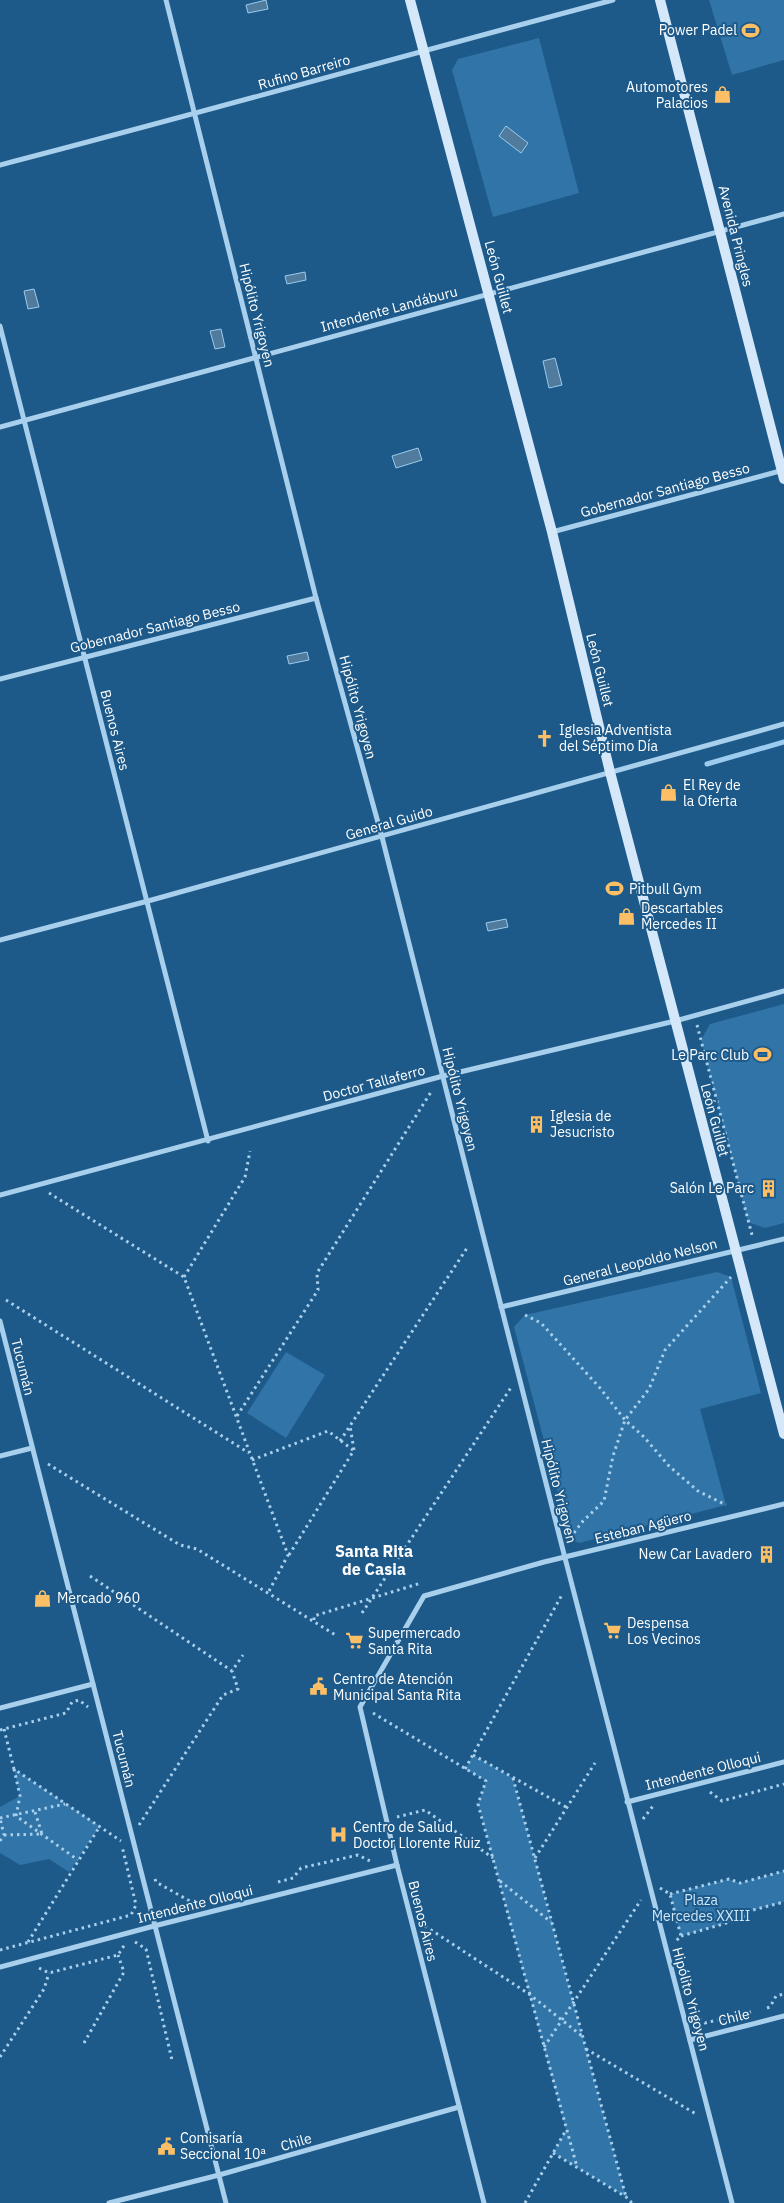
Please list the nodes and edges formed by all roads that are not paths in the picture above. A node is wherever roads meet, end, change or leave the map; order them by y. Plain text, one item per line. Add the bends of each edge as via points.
1 (166, 0) edge
2 (410, 0) edge
3 (613, 0) edge
4 (660, 0) edge
5 (424, 50) junction
6 (195, 114) junction
7 (0, 164) edge
8 (784, 214) edge
9 (720, 231) junction
10 (489, 294) junction
11 (0, 326) edge
12 (256, 357) junction
13 (23, 420) junction
14 (0, 427) edge
15 (783, 473) edge
16 (552, 532) junction
17 (316, 598) junction
18 (85, 656) junction
19 (0, 679) edge
20 (784, 724) edge
21 (610, 772) junction
22 (382, 837) junction
23 (148, 901) junction
24 (0, 940) edge
25 (784, 990) edge
26 (675, 1020) junction
27 (443, 1076) junction
28 (208, 1140) junction
29 (0, 1196) edge
30 (784, 1238) edge
31 (734, 1251) junction
32 (502, 1307) junction
33 (0, 1321) edge
34 (784, 1434) edge
35 (32, 1448) junction
36 (0, 1456) edge
37 (784, 1504) edge
38 (565, 1558) junction
39 (392, 1652) joint
40 (93, 1684) junction
41 (0, 1708) edge
42 (784, 1762) edge
43 (627, 1802) junction
44 (397, 1865) junction
45 (154, 1926) junction
46 (0, 1967) edge
47 (784, 2016) edge
48 (690, 2040) junction
49 (459, 2107) junction
50 (219, 2176) junction
51 (109, 2203) edge
52 (226, 2203) edge
53 (484, 2203) edge
54 (732, 2203) edge

1 - 6 street, Hipólito Yrigoyen
2 - 5 street, León Guillet
3 - 5 street, Rufino Barreiro
4 - 9 street, Avenida Pringles
5 - 6 street, Rufino Barreiro
5 - 10 street, León Guillet
6 - 7 street, Rufino Barreiro
6 - 12 street, Hipólito Yrigoyen
8 - 9 street, Intendente Landáburu
9 - 10 street, Intendente Landáburu
9 - 15 street, Avenida Pringles
10 - 12 street, Intendente Landáburu
10 - 16 street, León Guillet
11 - 13 street, Buenos Aires
12 - 13 street, Intendente Landáburu
12 - 17 street, Hipólito Yrigoyen
13 - 14 street, Intendente Landáburu
13 - 18 street, Buenos Aires
15 - 16 street, Gobernador Santiago Besso
16 - 21 street, León Guillet
17 - 18 street, Gobernador Santiago Besso
17 - 22 street, Hipólito Yrigoyen
18 - 19 street, Gobernador Santiago Besso
18 - 23 street, Buenos Aires
20 - 21 street, General Guido
21 - 22 street, General Guido
21 - 26 street, León Guillet
22 - 23 street, General Guido
22 - 27 street, Hipólito Yrigoyen
23 - 24 street, General Guido
23 - 28 street, Buenos Aires
25 - 26 street, Doctor Tallaferro
26 - 27 street, Doctor Tallaferro
26 - 31 street, León Guillet
27 - 28 street, Doctor Tallaferro
27 - 32 street, Hipólito Yrigoyen
28 - 29 street, Doctor Tallaferro
30 - 31 street, General Leopoldo Nelson
31 - 32 street, General Leopoldo Nelson
31 - 34 street, León Guillet
32 - 38 street, Hipólito Yrigoyen
33 - 35 street, Tucumán
35 - 36 street
35 - 40 street, Tucumán
37 - 38 street, Esteban Agüero
38 - 39 street, Esteban Agüero via 424,1596
38 - 43 street, Hipólito Yrigoyen
39 - 44 street, Buenos Aires via 360,1707
40 - 41 street
40 - 45 street, Tucumán
42 - 43 street, Intendente Olloqui
43 - 48 street, Hipólito Yrigoyen
44 - 45 street, Intendente Olloqui
44 - 49 street, Buenos Aires
45 - 46 street, Intendente Olloqui
45 - 50 street, Tucumán
47 - 48 street, Chile
48 - 54 street, Hipólito Yrigoyen
49 - 50 street, Chile
49 - 53 street, Buenos Aires
50 - 51 street, Chile
50 - 52 street, Tucumán

